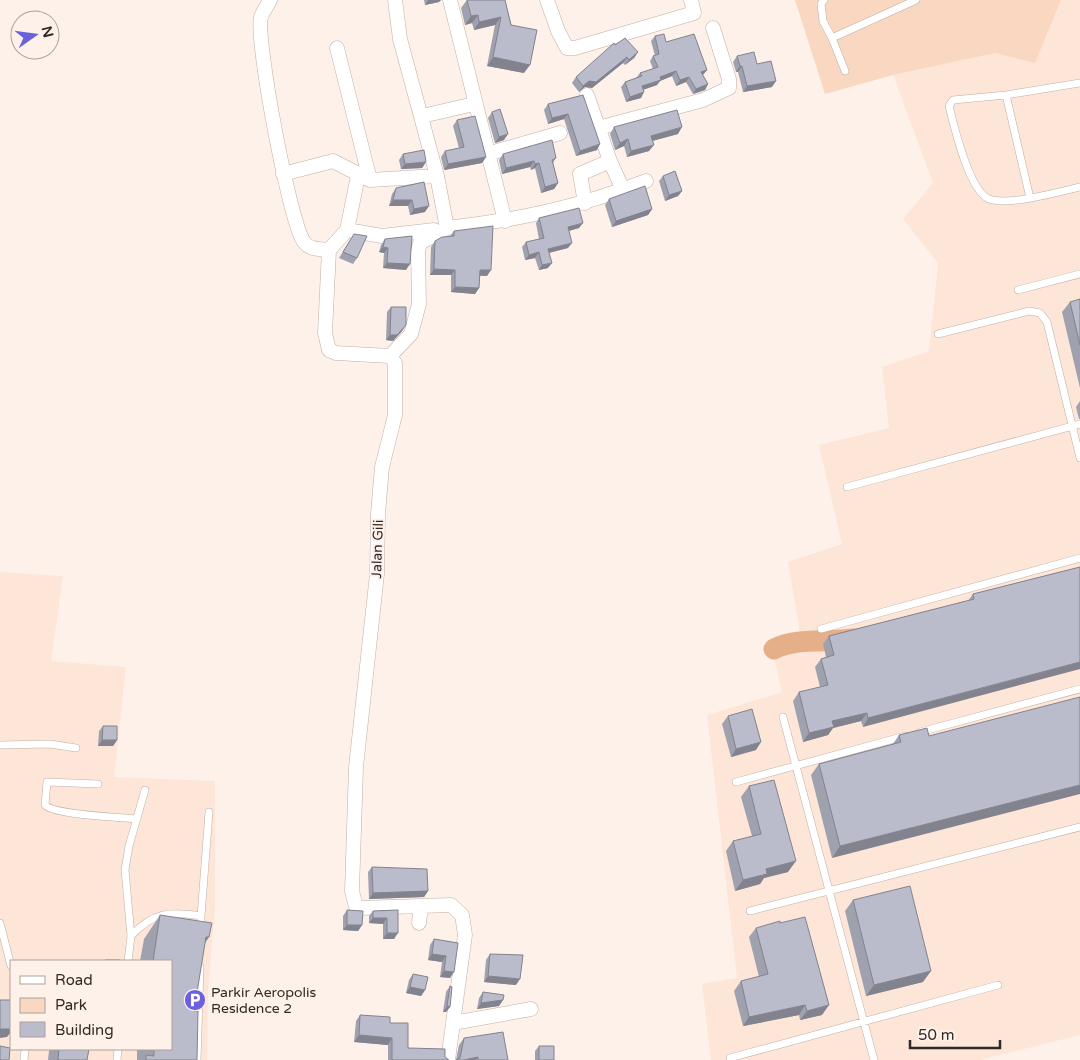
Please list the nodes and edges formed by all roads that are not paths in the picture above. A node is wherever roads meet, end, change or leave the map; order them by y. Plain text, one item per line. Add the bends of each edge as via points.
1 (270, 0) edge
2 (395, 0) edge
3 (450, 0) edge
4 (691, 0) edge
5 (824, 0) edge
6 (916, 0) edge
7 (549, 1) edge
8 (712, 28) dead end
9 (832, 38) junction
10 (337, 48) dead end
11 (845, 71) dead end
12 (1080, 84) edge
13 (587, 95) dead end
14 (1006, 95) junction
15 (474, 104) junction
16 (422, 116) junction
17 (598, 128) junction
18 (560, 133) dead end
19 (487, 154) junction
20 (610, 162) junction
21 (284, 174) junction
22 (438, 176) junction
23 (364, 178) junction
24 (646, 181) dead end
25 (1080, 187) edge
26 (623, 190) junction
27 (1030, 198) junction
28 (585, 203) junction
29 (505, 222) junction
30 (447, 228) junction
31 (347, 230) junction
32 (329, 250) junction
33 (1080, 274) edge
34 (1018, 290) dead end
35 (938, 334) dead end
36 (390, 356) junction
37 (1080, 424) edge
38 (1071, 426) junction
39 (1080, 458) edge
40 (847, 487) dead end
41 (1080, 558) edge
42 (821, 629) dead end
43 (1080, 689) edge
44 (783, 717) dead end
45 (0, 745) edge
46 (76, 748) dead end
47 (796, 765) junction
48 (736, 782) dead end
49 (98, 784) dead end
50 (145, 790) dead end
51 (209, 812) dead end
52 (136, 818) junction
53 (1080, 826) edge
54 (828, 890) junction
55 (421, 906) junction
56 (750, 911) dead end
57 (201, 916) junction
58 (0, 923) edge
59 (419, 923) dead end
60 (131, 936) junction
61 (200, 936) edge
62 (200, 955) edge
63 (128, 960) edge
64 (10, 962) edge
65 (998, 985) dead end
66 (531, 1009) dead end
67 (863, 1022) junction
68 (453, 1023) junction
69 (730, 1058) dead end
70 (198, 1060) edge
71 (448, 1060) edge
72 (874, 1060) edge

1 - 21 street via 261,18 262,52
2 - 16 street via 400,39
3 - 15 street
4 - 7 street via 694,13 575,48 567,48
5 - 9 lane via 821,4 823,21
6 - 9 lane
8 - 17 street via 729,88 703,100
9 - 11 lane
10 - 23 street
12 - 14 lane
13 - 17 street
14 - 27 lane
14 - 27 lane via 953,100 949,106 960,150 979,191 998,201
15 - 16 street
15 - 19 street
16 - 22 street
17 - 20 street
18 - 19 street
19 - 29 street
20 - 26 street
20 - 28 street via 580,174
21 - 23 street via 333,161
21 - 32 street via 304,242 310,248
22 - 23 street
22 - 30 street
23 - 31 street
24 - 26 street
25 - 27 lane
26 - 28 street
28 - 29 street
29 - 30 street
30 - 31 street via 382,236
30 - 36 street via 420,243 419,304 411,334
31 - 32 street
32 - 36 street via 325,333 330,350
33 - 34 lane
35 - 38 lane via 1029,311 1040,313 1047,322
36 - 55 street, Jalan Gili via 395,363 395,415 382,466 377,574 356,767 352,891 356,907
37 - 38 lane
38 - 39 lane
38 - 40 lane
41 - 42 lane
43 - 47 lane
44 - 47 lane
45 - 46 lane via 50,744
47 - 48 lane
47 - 54 lane
49 - 52 lane via 47,782 45,805 48,809 80,814
50 - 52 lane
51 - 57 lane
52 - 60 lane via 125,870
53 - 54 lane
54 - 56 lane
54 - 67 lane
55 - 59 street
55 - 68 street via 451,906 462,915 465,935
57 - 60 lane via 182,913 159,916 145,921
57 - 61 lane
58 - 64 lane
60 - 63 lane
62 - 70 lane
65 - 67 lane
66 - 68 street
67 - 69 lane
67 - 72 lane
68 - 71 street

